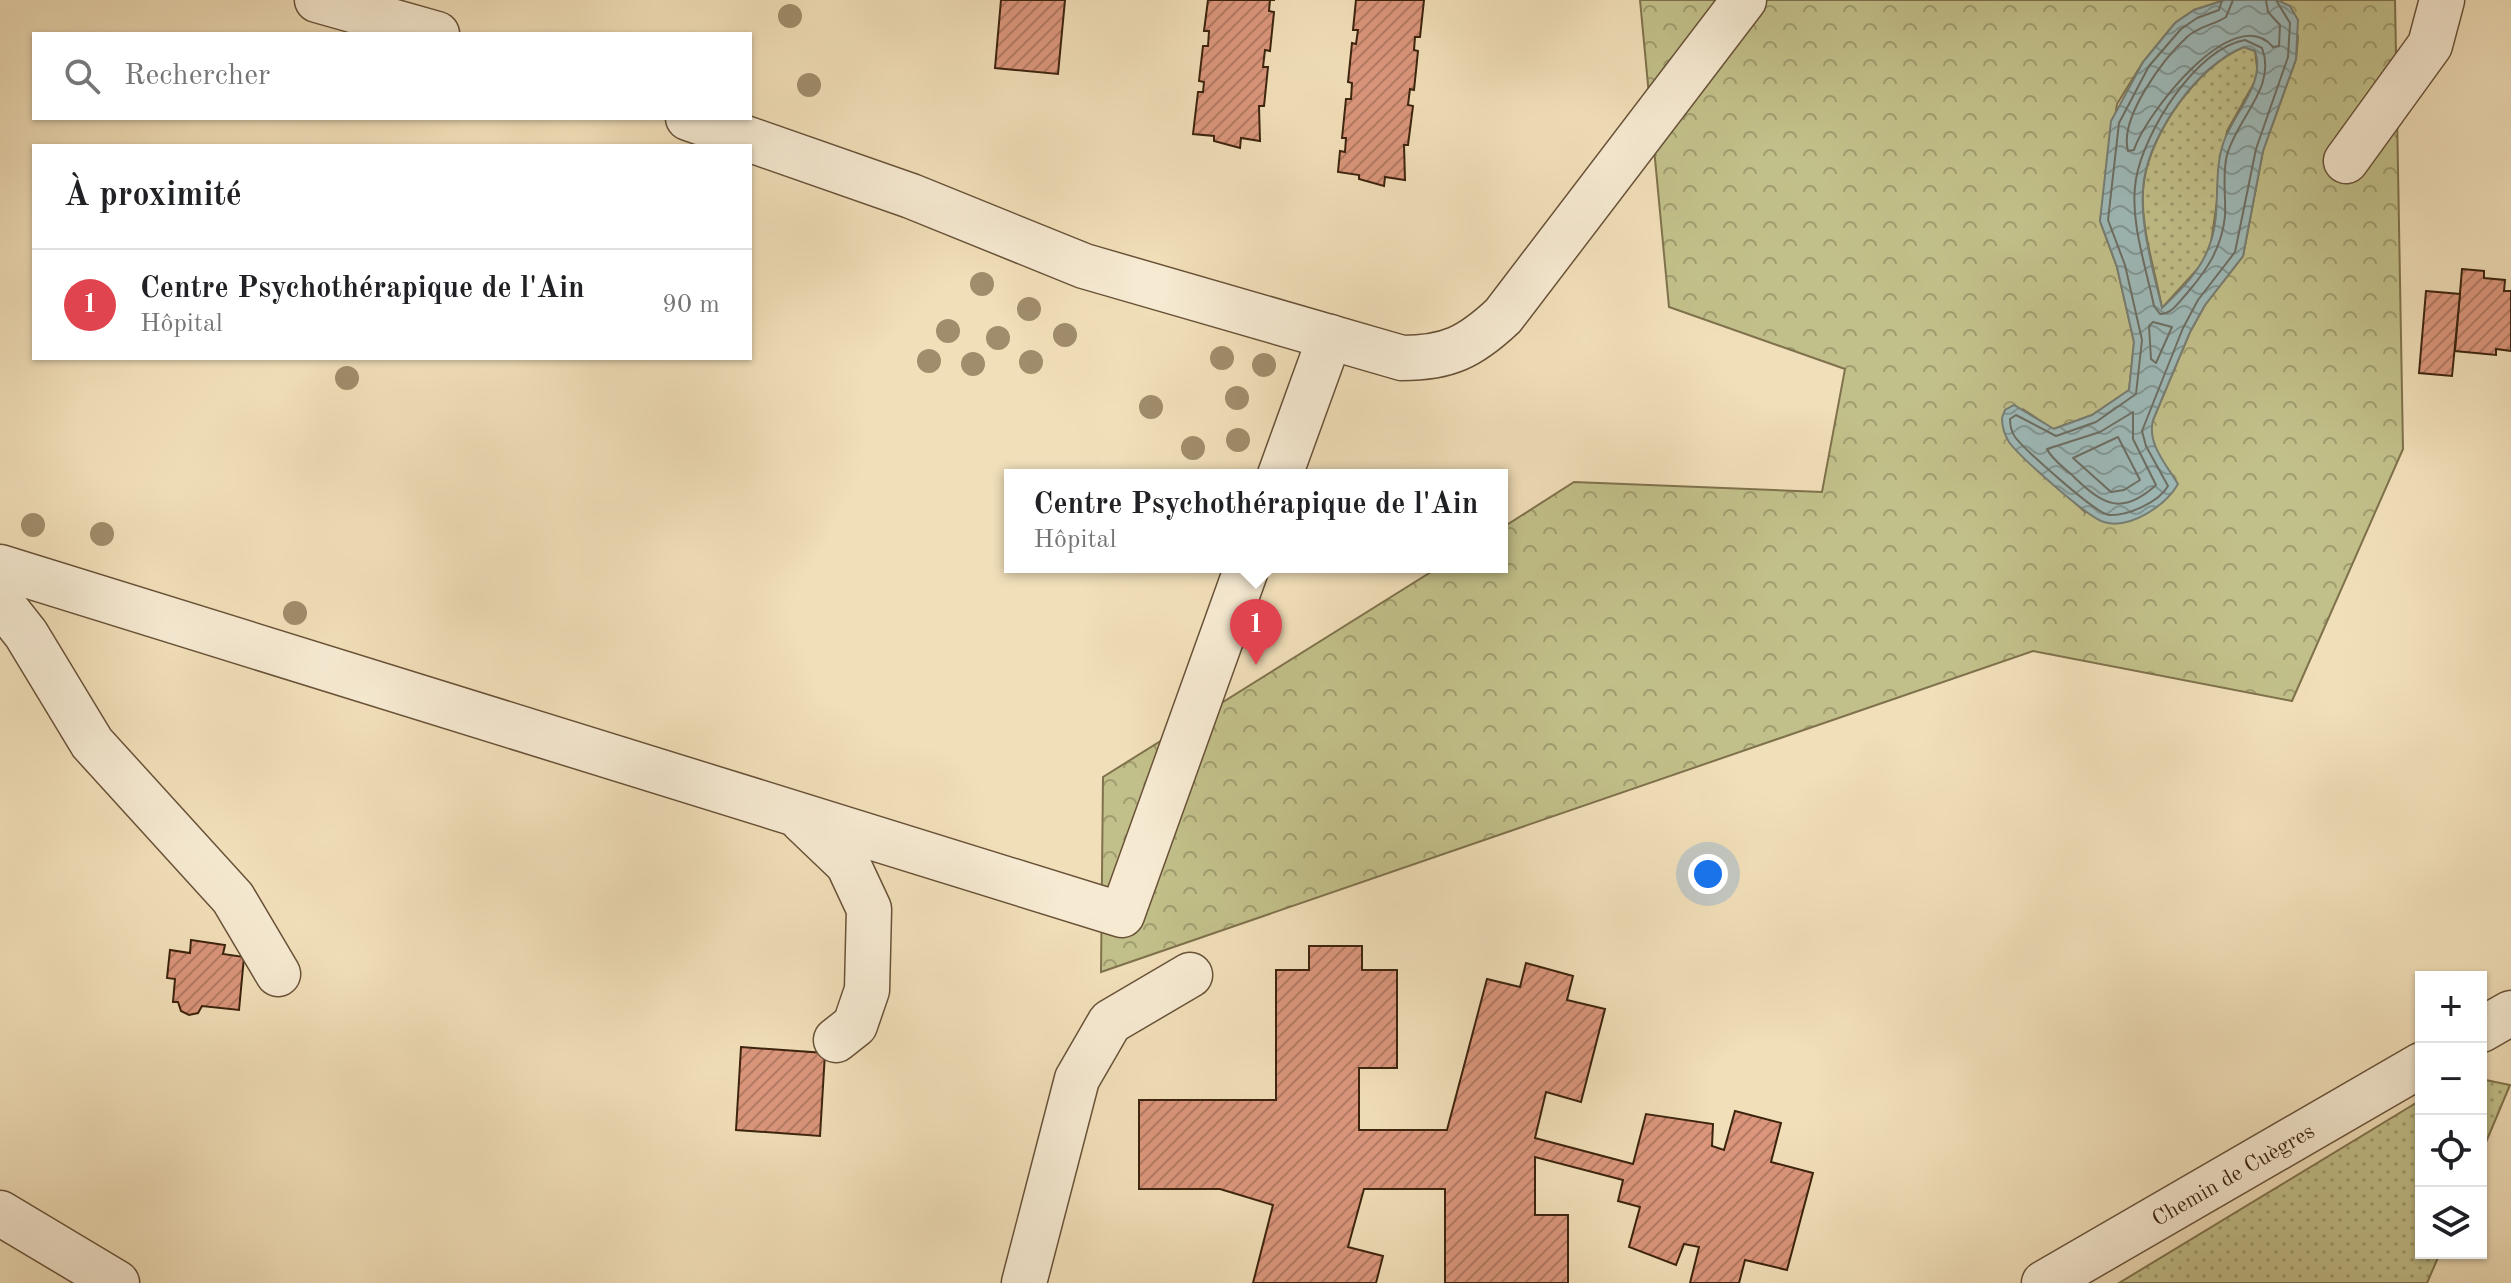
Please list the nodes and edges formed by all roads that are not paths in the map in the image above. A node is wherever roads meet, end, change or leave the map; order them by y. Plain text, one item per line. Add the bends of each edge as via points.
1 (317, 0) edge
2 (1744, 0) edge
3 (2442, 0) edge
4 (430, 32) edge
5 (694, 120) edge
6 (2346, 161) dead end
7 (1330, 337) junction
8 (1282, 469) edge
9 (0, 567) edge
10 (1245, 573) edge
11 (0, 601) edge
12 (798, 815) junction
13 (278, 974) dead end
14 (1190, 975) dead end
15 (2511, 1013) edge
16 (2487, 1027) edge
17 (836, 1040) dead end
18 (2415, 1068) edge
19 (0, 1213) edge
20 (117, 1283) edge
21 (1024, 1283) edge
22 (2044, 1283) edge

1 - 4 street
2 - 7 street via 1503,316 1477,341 1434,358 1402,358
3 - 6 street via 2430,45
5 - 7 street via 911,196 1084,266
7 - 8 street
9 - 12 street
10 - 12 street via 1122,915
11 - 13 street via 92,743 233,898
12 - 17 street via 848,864 869,909 867,990 855,1025
14 - 21 street via 1110,1022 1077,1079
15 - 16 street
18 - 22 street, Chemin de Cuègres
19 - 20 street

